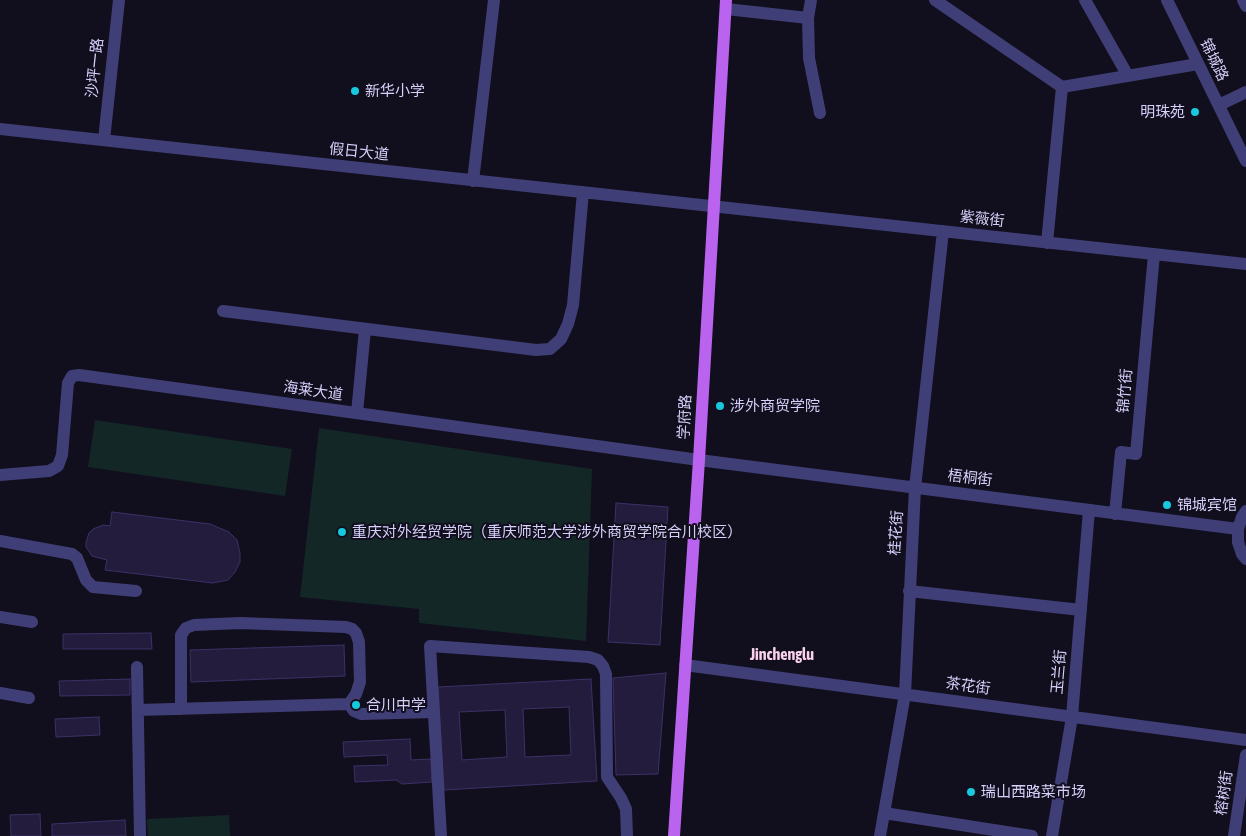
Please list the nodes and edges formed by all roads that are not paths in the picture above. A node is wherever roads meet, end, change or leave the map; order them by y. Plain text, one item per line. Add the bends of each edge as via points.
1 (119, 0) edge
2 (494, 0) edge
3 (811, 0) edge
4 (935, 0) edge
5 (1085, 0) edge
6 (1167, 0) edge
7 (1243, 0) edge
8 (726, 5) edge
9 (1246, 6) edge
10 (808, 18) junction
11 (1198, 64) junction
12 (1128, 76) junction
13 (1062, 87) junction
14 (1246, 92) edge
15 (1219, 105) junction
16 (820, 114) dead end
17 (0, 129) edge
18 (0, 134) edge
19 (104, 140) junction
20 (1246, 161) edge
21 (473, 180) junction
22 (583, 192) junction
23 (714, 207) junction
24 (943, 231) junction
25 (1047, 243) junction
26 (1154, 254) junction
27 (1246, 264) edge
28 (223, 311) dead end
29 (365, 329) junction
30 (357, 413) junction
31 (699, 460) junction
32 (0, 475) edge
33 (915, 488) junction
34 (1089, 510) junction
35 (1246, 511) edge
36 (1115, 514) junction
37 (1238, 530) junction
38 (0, 541) edge
39 (1246, 559) edge
40 (136, 591) dead end
41 (909, 591) junction
42 (1081, 610) junction
43 (0, 617) edge
44 (32, 622) dead end
45 (685, 665) junction
46 (137, 667) dead end
47 (0, 693) edge
48 (905, 694) junction
49 (30, 698) dead end
50 (349, 704) junction
51 (181, 709) junction
52 (138, 710) junction
53 (434, 712) junction
54 (1072, 717) junction
55 (1246, 740) edge
56 (1246, 755) edge
57 (884, 813) junction
58 (140, 836) edge
59 (441, 836) edge
60 (627, 836) edge
61 (674, 836) edge
62 (880, 836) edge
63 (1032, 836) edge
64 (1052, 836) edge
65 (1234, 836) edge

1 - 19 street, 沙坪一路
2 - 21 street
3 - 10 street
4 - 13 street
5 - 12 street
6 - 11 street, 锦城路
7 - 9 street
8 - 10 street
8 - 23 main road, 学府路
10 - 16 street via 808,58
11 - 12 street
11 - 15 street, 锦城路
12 - 13 street
13 - 25 street
14 - 15 street
15 - 20 street, 锦城路
17 - 18 street
17 - 19 street, 假日大道
19 - 21 street, 假日大道
21 - 22 street, 假日大道
22 - 23 street, 假日大道
22 - 29 street via 573,305 561,339 550,349
23 - 24 street, 紫薇街
23 - 31 main road, 学府路
24 - 25 street, 紫薇街
24 - 33 street, 桂花街
25 - 26 street, 紫薇街
26 - 27 street, 紫薇街
26 - 36 street, 锦竹街 via 1136,454 1121,452
28 - 29 street
29 - 30 street
30 - 31 street, 海莱大道
30 - 32 street, 海莱大道 via 72,376 68,383 62,455 58,466 48,471
31 - 33 street, 梧桐街
31 - 45 main road, 学府路
33 - 34 street, 梧桐街
33 - 41 street, 桂花街
34 - 36 street, 梧桐街
34 - 42 street, 玉兰街
35 - 37 street
36 - 37 street, 梧桐街
37 - 39 street via 1238,542
38 - 40 street via 72,554 93,587
41 - 42 street
41 - 48 street, 桂花街
42 - 54 street, 玉兰街
43 - 44 street
45 - 48 street, 茶花街
45 - 61 main road, 学府路
46 - 52 street
47 - 49 street
48 - 54 street, 茶花街
48 - 57 street, 桂花街
50 - 51 street
50 - 51 street via 360,682 359,642 352,629 240,623 194,625 180,635
50 - 53 street via 361,714
51 - 52 street
52 - 58 street
53 - 59 street
53 - 60 street via 430,646 598,660 606,674 607,777 626,809
54 - 55 street, 茶花街
54 - 64 street, 玉兰街
56 - 65 street, 榕树街
57 - 62 street, 桂花街
57 - 63 street

